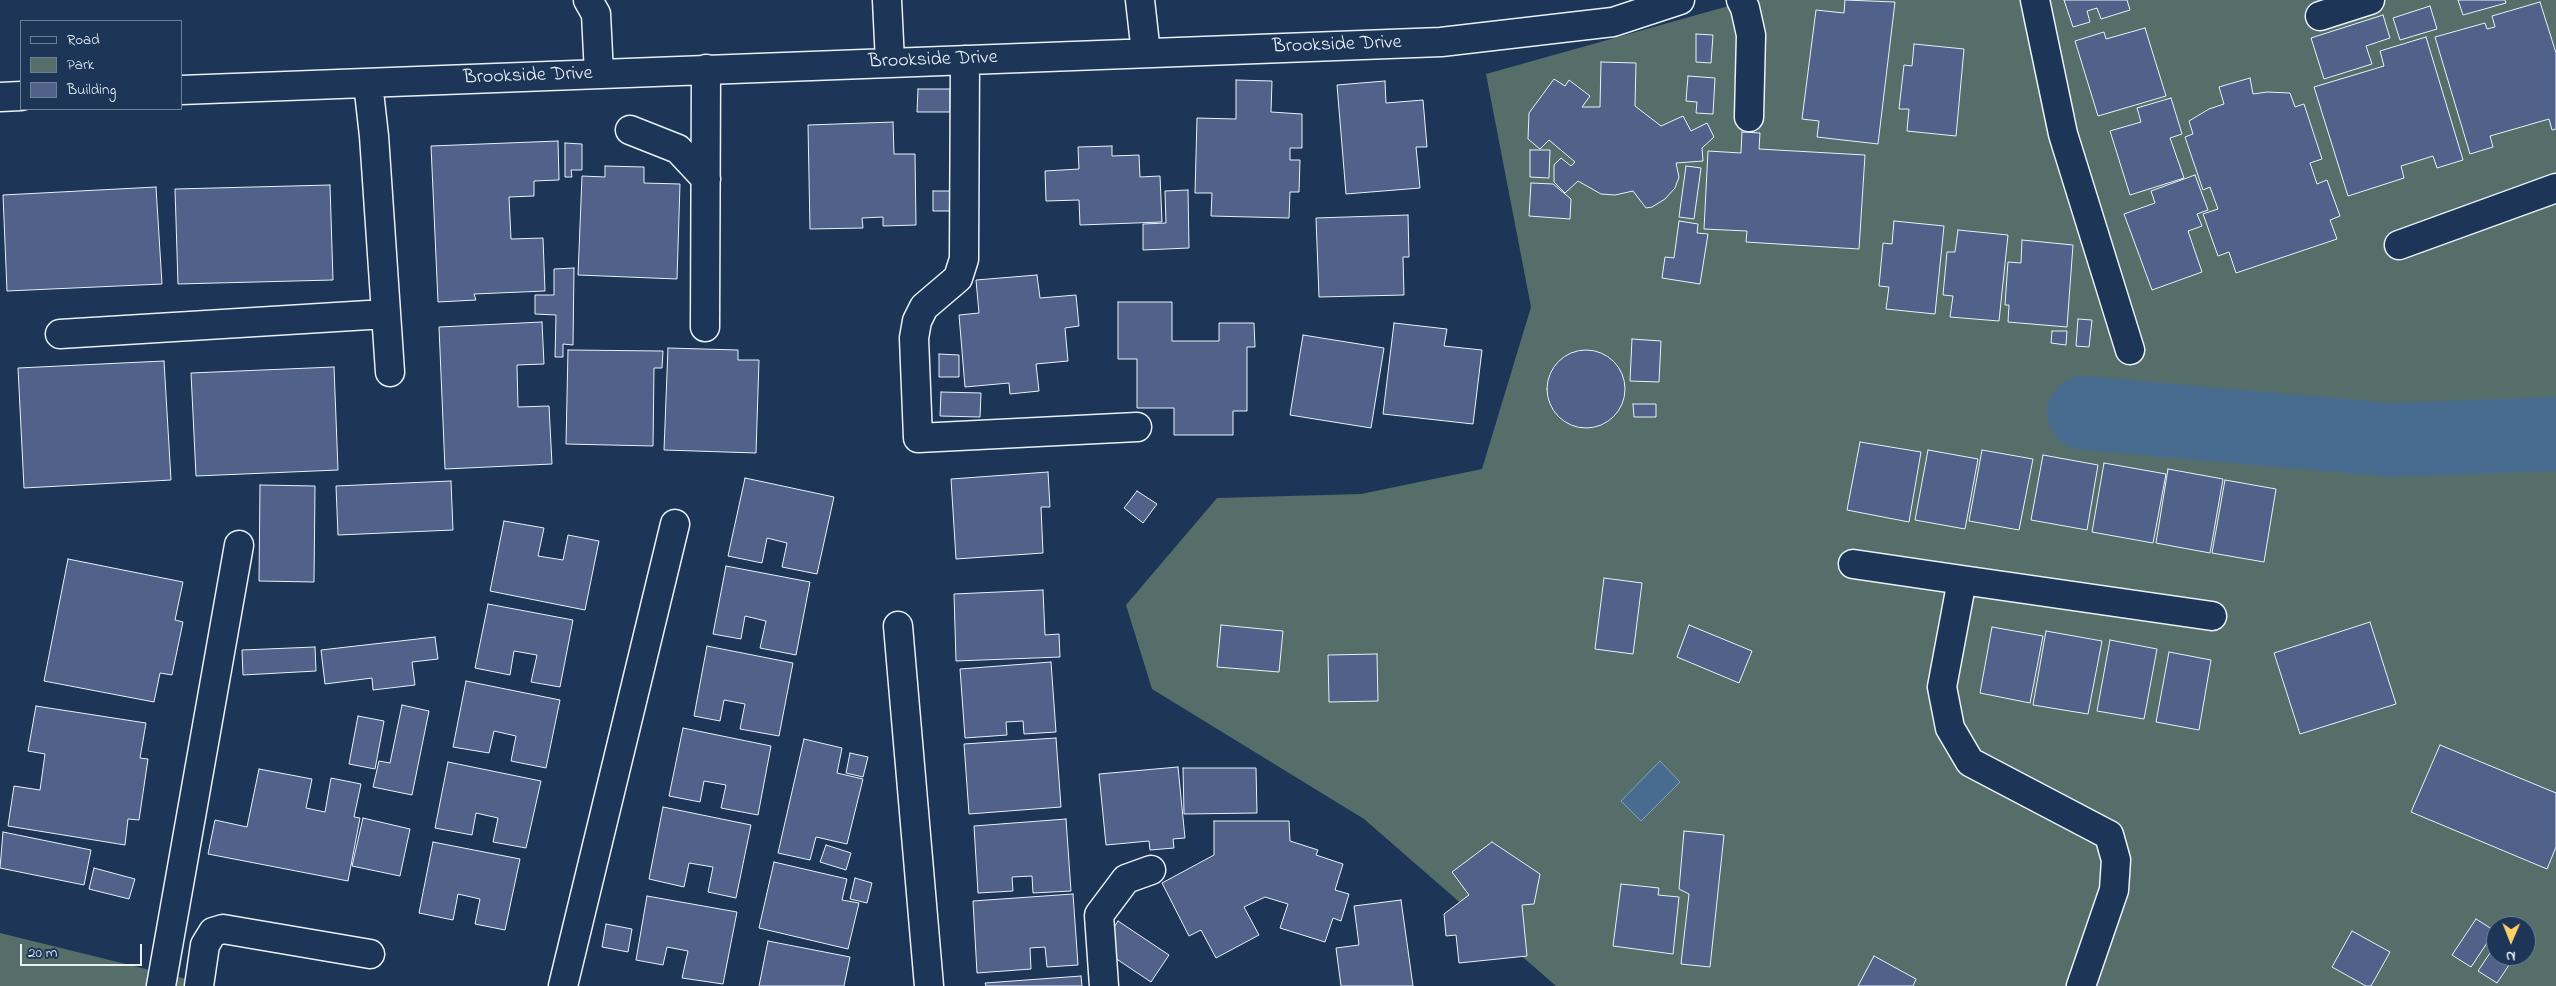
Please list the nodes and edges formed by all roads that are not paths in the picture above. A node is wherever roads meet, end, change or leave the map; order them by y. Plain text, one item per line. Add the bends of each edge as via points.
1 (588, 0) edge
2 (887, 0) edge
3 (1140, 0) edge
4 (1680, 0) edge
5 (1741, 0) edge
6 (2035, 0) edge
7 (2370, 0) edge
8 (2320, 16) dead end
9 (1146, 53) junction
10 (965, 60) junction
11 (890, 62) junction
12 (706, 69) junction
13 (599, 74) junction
14 (368, 83) junction
15 (182, 90) edge
16 (20, 96) edge
17 (0, 97) edge
18 (1749, 117) dead end
19 (630, 130) dead end
20 (706, 179) junction
21 (2556, 188) edge
22 (2399, 244) dead end
23 (384, 314) junction
24 (704, 327) dead end
25 (60, 334) dead end
26 (2130, 350) dead end
27 (390, 372) dead end
28 (1137, 427) dead end
29 (675, 524) dead end
30 (239, 545) dead end
31 (1853, 564) dead end
32 (1962, 580) junction
33 (2212, 616) dead end
34 (898, 626) dead end
35 (1151, 870) dead end
36 (370, 954) dead end
37 (161, 986) edge
38 (199, 986) edge
39 (563, 986) edge
40 (929, 986) edge
41 (1104, 986) edge
42 (2081, 986) edge

1 - 13 street via 596,14
2 - 11 street
3 - 9 street
4 - 9 street, Brookside Drive via 1613,22 1441,42
5 - 18 street via 1751,35
6 - 26 street via 2063,134
7 - 8 street
9 - 10 street, Brookside Drive
10 - 11 street, Brookside Drive
10 - 28 street via 964,259 958,278 924,307 916,321 918,438
11 - 12 street, Brookside Drive
12 - 13 street, Brookside Drive
12 - 20 street
13 - 14 street, Brookside Drive
14 - 15 street, Brookside Drive
14 - 23 street
16 - 17 street
19 - 20 street via 678,149
20 - 24 street
21 - 22 street
23 - 25 street
23 - 27 street
29 - 39 street
30 - 37 street
31 - 32 street
32 - 33 street
32 - 42 street via 1942,687 1950,728 1970,762 2109,834 2116,860 2114,890
34 - 40 street
35 - 41 street via 1126,879 1099,915
36 - 38 street via 223,929 213,932 204,946

